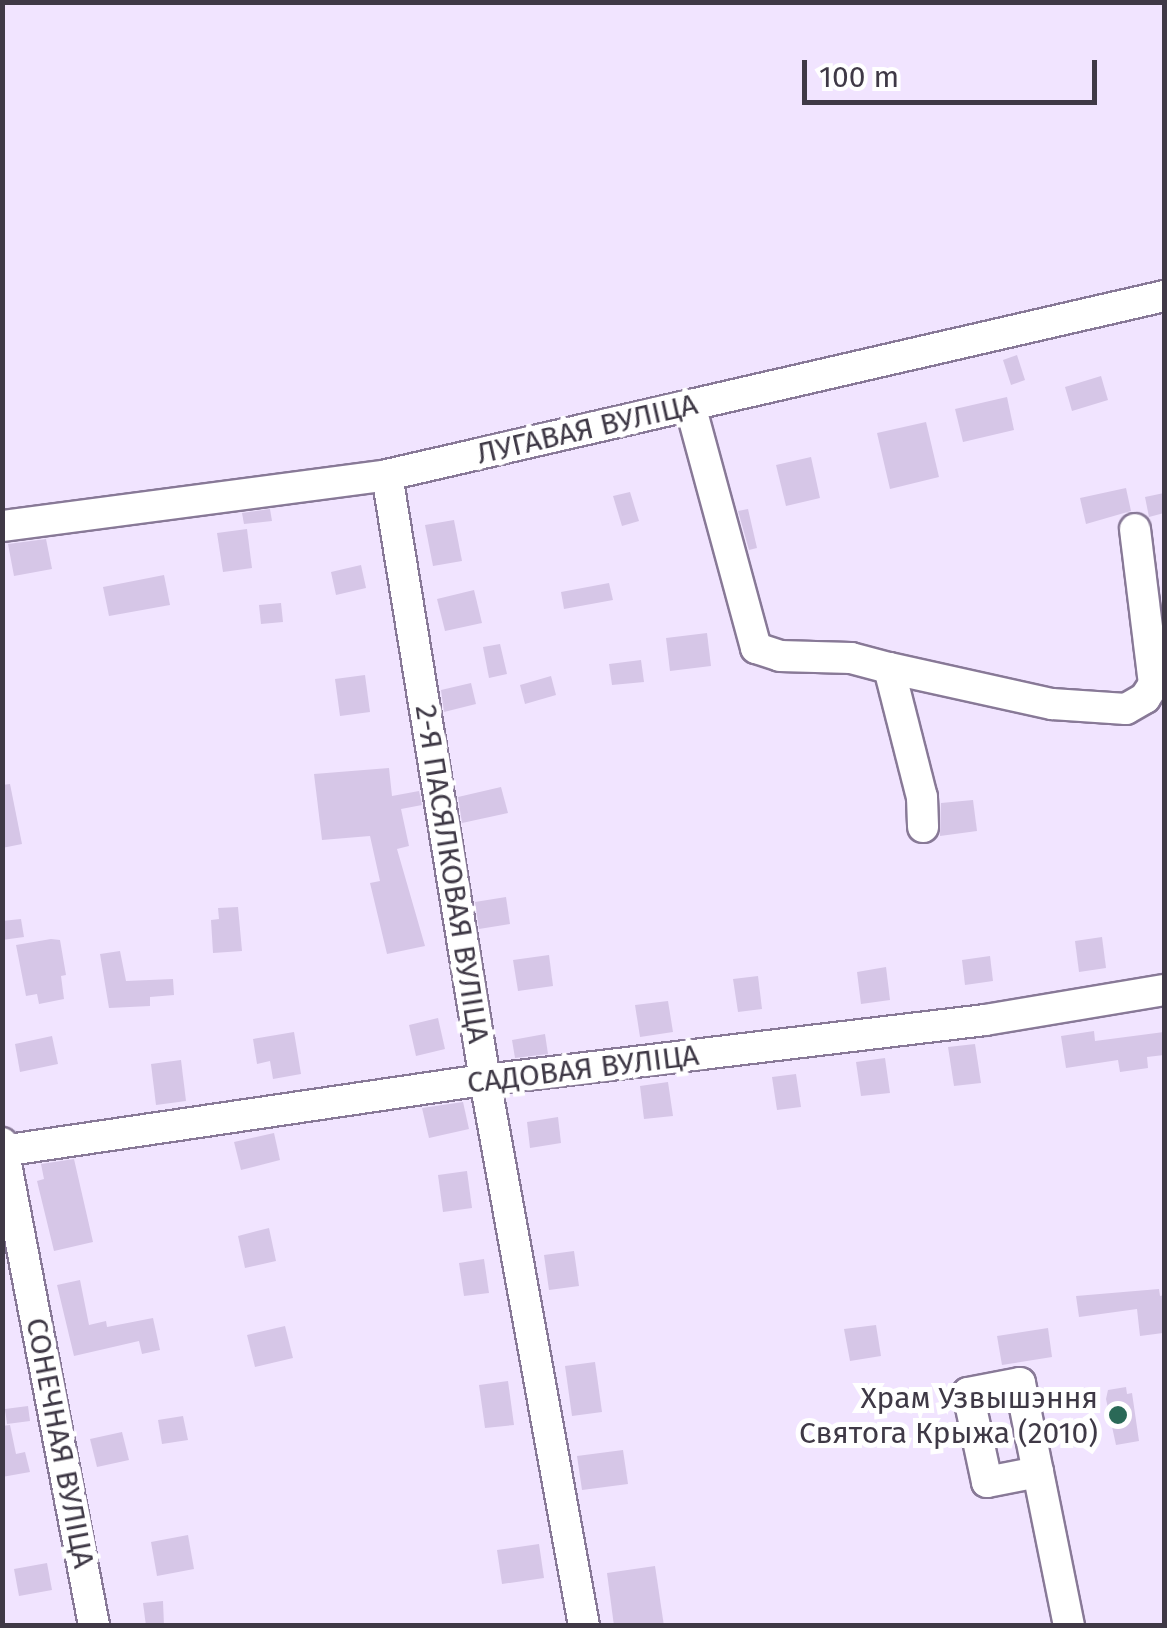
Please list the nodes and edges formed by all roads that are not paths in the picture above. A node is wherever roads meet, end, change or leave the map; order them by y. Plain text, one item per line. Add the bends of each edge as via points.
1 (1164, 296) edge
2 (690, 405) junction
3 (387, 475) junction
4 (2, 526) edge
5 (1135, 529) dead end
6 (889, 668) junction
7 (923, 827) dead end
8 (1164, 990) edge
9 (485, 1080) junction
10 (3, 1149) edge
11 (1038, 1472) dead end
12 (94, 1626) edge
13 (584, 1626) edge
14 (1069, 1626) edge

1 - 2 street, ЛУГАВАЯ ВУЛІЦА
2 - 3 street, ЛУГАВАЯ ВУЛІЦА
2 - 6 street via 756,648
3 - 4 street, ЛУГАВАЯ ВУЛІЦА
3 - 9 street, 2-Я ПАСЯЛКОВАЯ ВУЛІЦА
5 - 6 street via 1154,684 1145,698 1126,708 1052,704
6 - 7 street via 922,797
8 - 9 street, САДОВАЯ ВУЛІЦА via 985,1020
9 - 10 street, САДОВАЯ ВУЛІЦА
9 - 13 street, 2-Я ПАСЯЛКОВАЯ ВУЛІЦА
10 - 12 street, СОНЕЧНАЯ ВУЛІЦА
11 - 14 street

